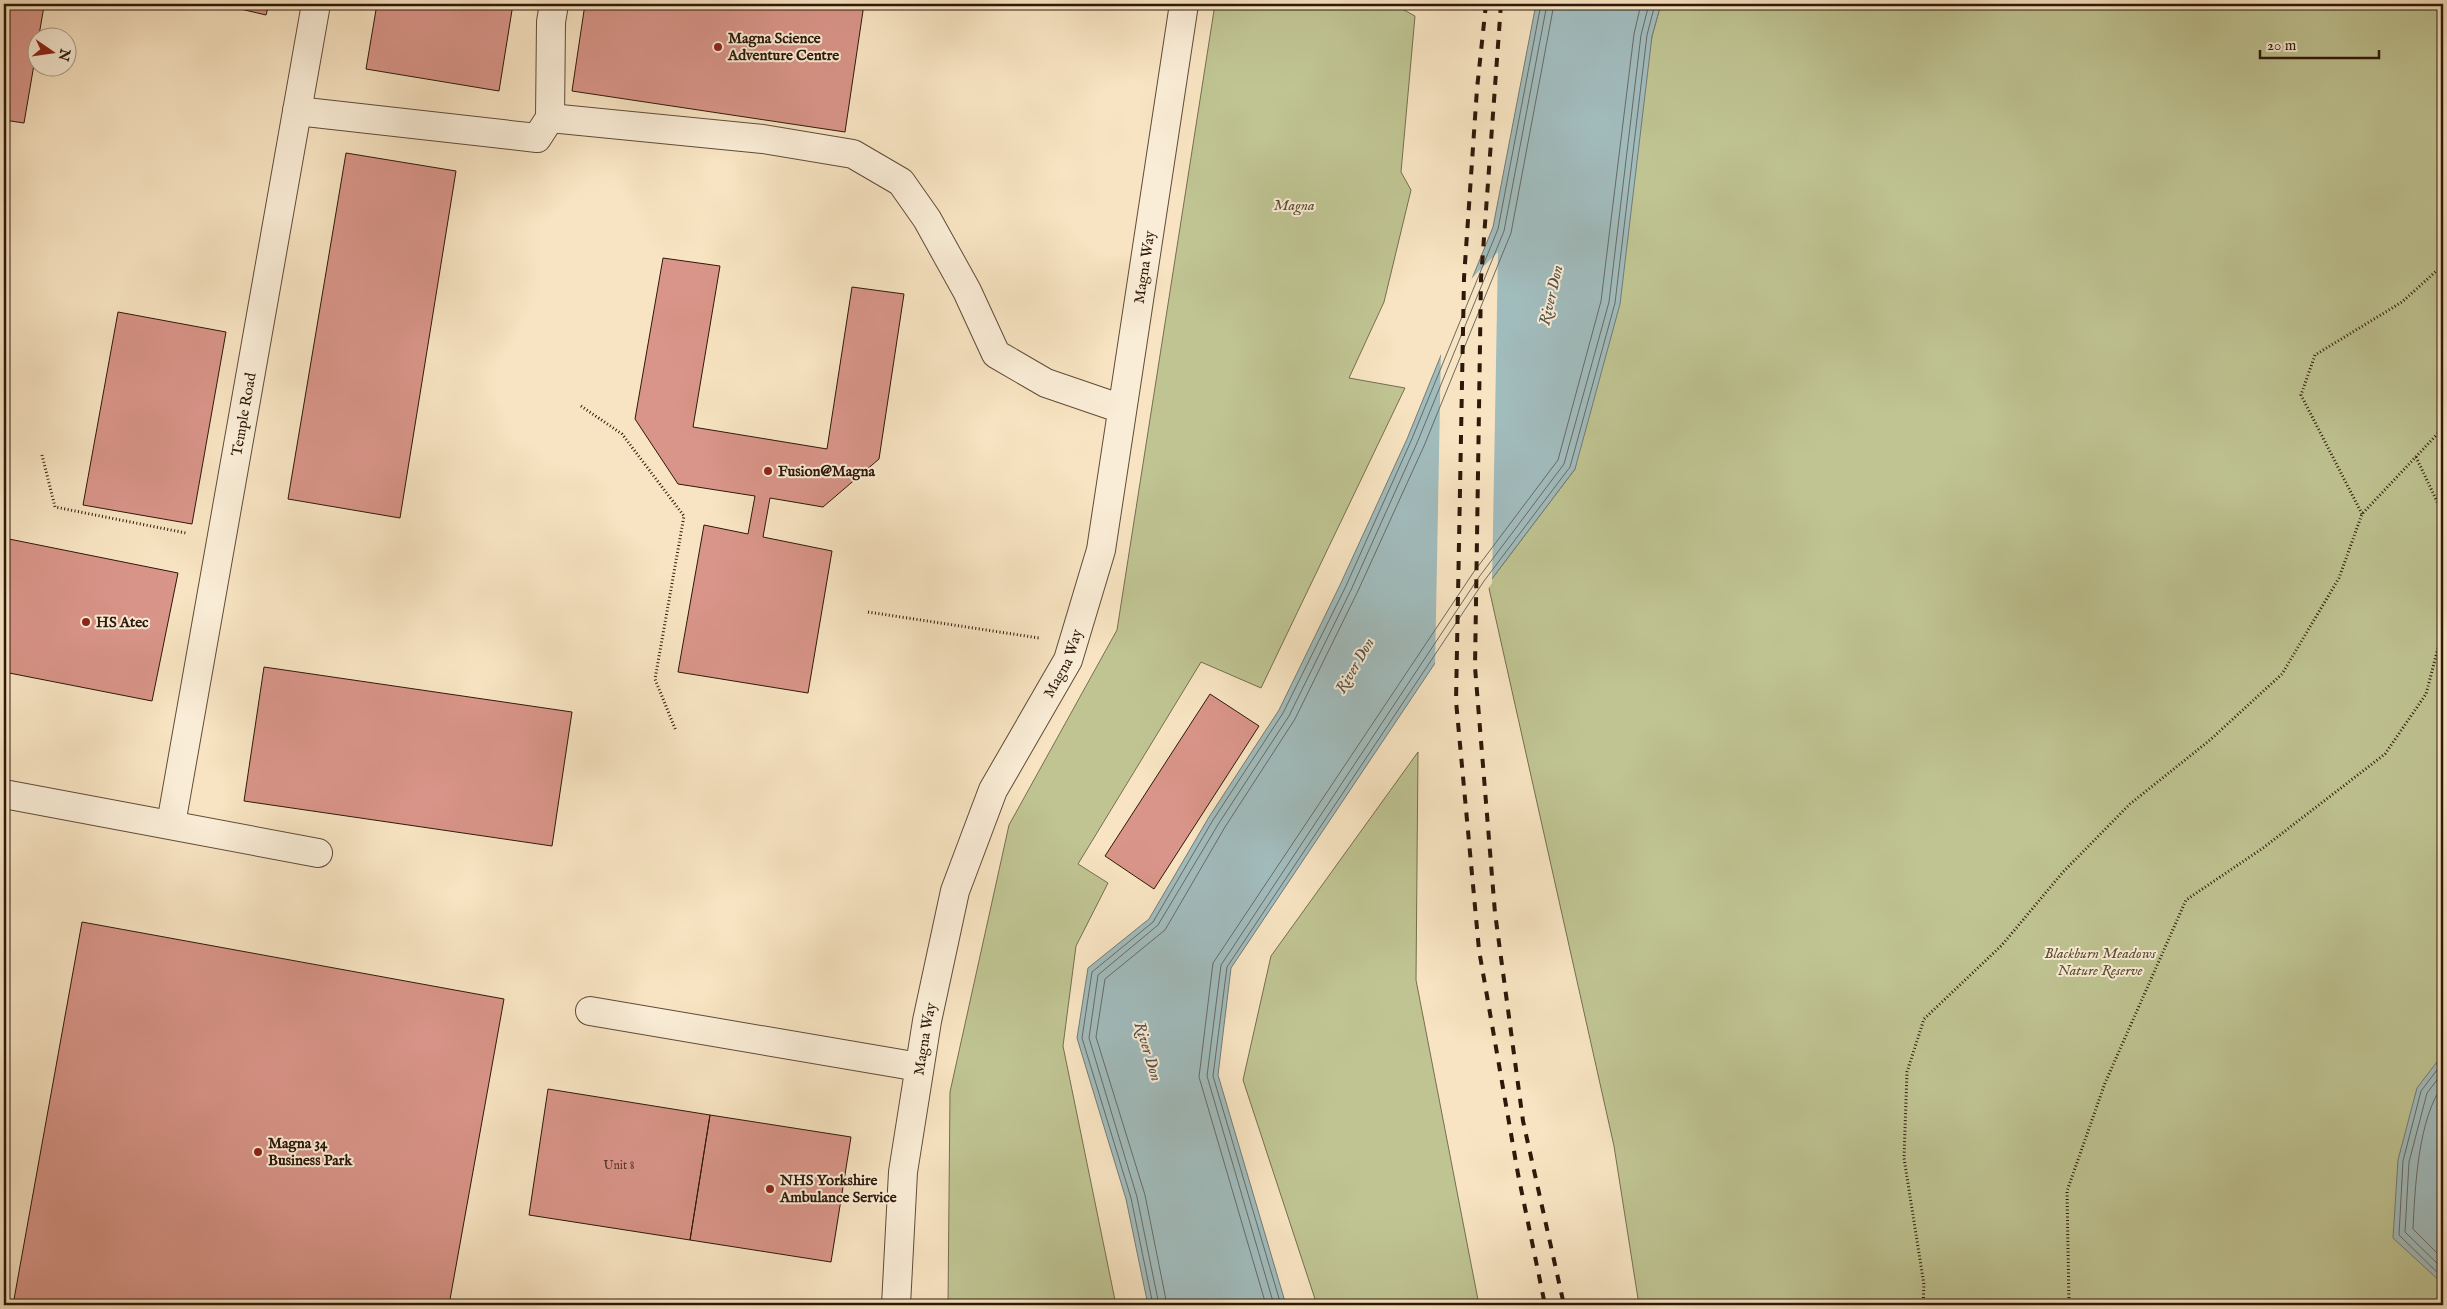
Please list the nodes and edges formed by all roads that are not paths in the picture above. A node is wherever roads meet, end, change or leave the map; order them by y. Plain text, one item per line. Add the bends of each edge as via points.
1 (316, 4) edge
2 (554, 4) edge
3 (1184, 4) edge
4 (297, 110) junction
5 (550, 118) junction
6 (1122, 409) junction
7 (4, 794) edge
8 (171, 824) junction
9 (318, 853) dead end
10 (590, 1011) dead end
11 (920, 1067) junction
12 (896, 1305) edge

1 - 4 street, Temple Road
2 - 5 street
3 - 6 street, Magna Way
4 - 5 street via 537,138
4 - 8 street, Temple Road
5 - 6 street via 762,139 853,154 901,182 927,219 967,291 996,354 1046,383
6 - 11 street, Magna Way via 1101,550 1074,643 1068,660 993,790 955,891
7 - 8 street
8 - 9 street
10 - 11 street
11 - 12 street, Magna Way via 903,1172

